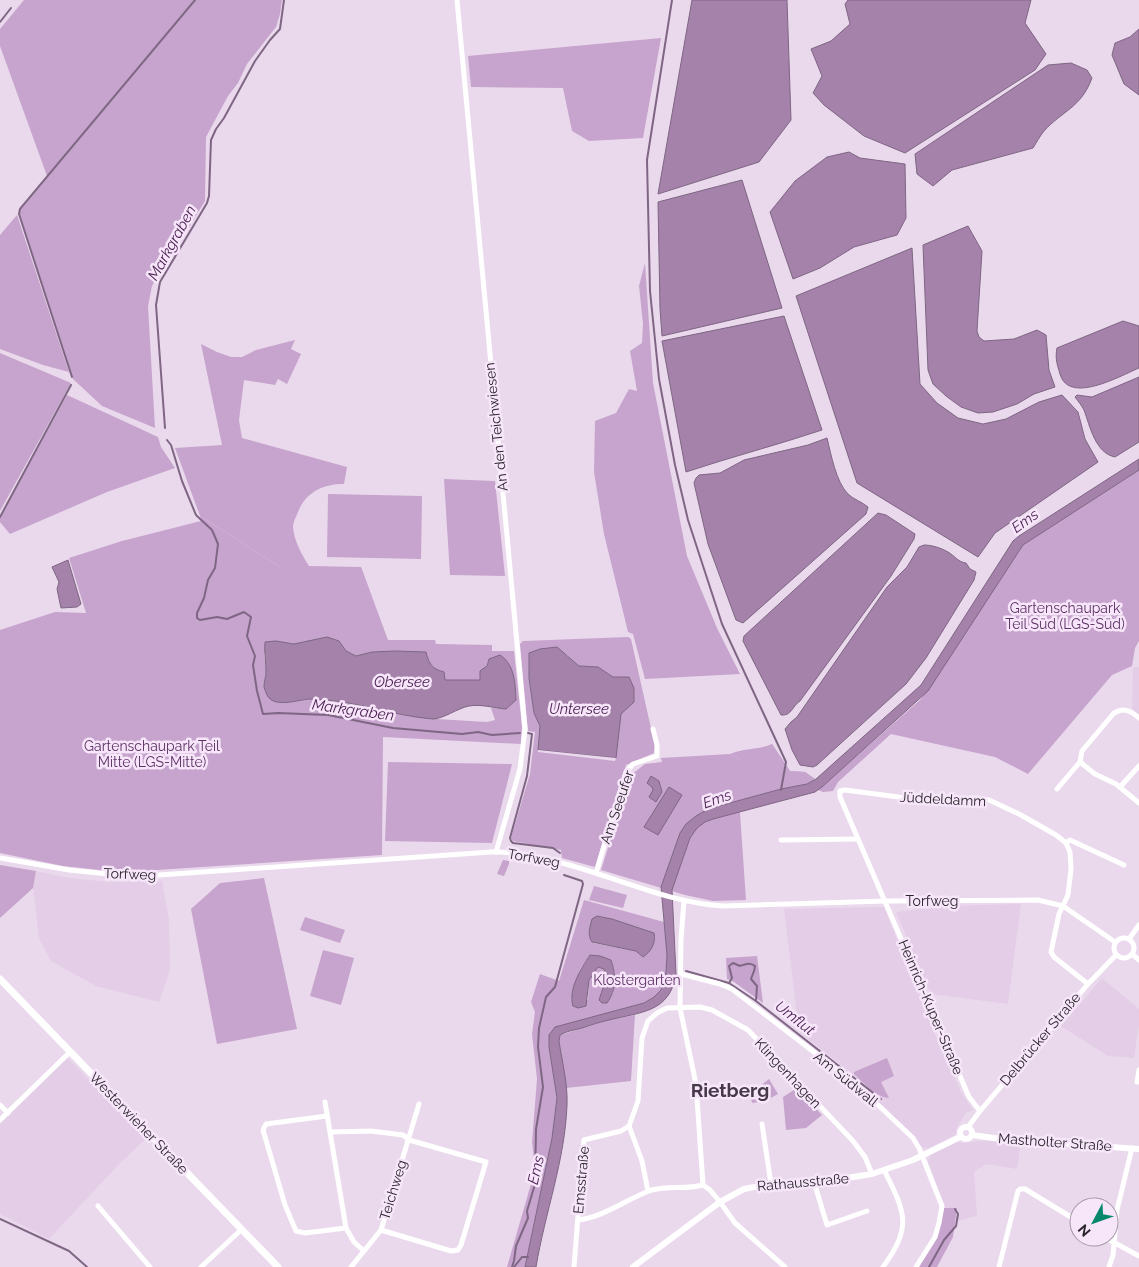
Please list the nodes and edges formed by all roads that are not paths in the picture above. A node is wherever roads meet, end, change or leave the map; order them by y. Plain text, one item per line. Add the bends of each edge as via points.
1 (457, 0) edge
2 (1139, 718) edge
3 (654, 729) dead end
4 (1080, 762) junction
5 (1139, 766) edge
6 (1120, 788) junction
7 (1057, 789) dead end
8 (840, 791) joint
9 (1139, 803) edge
10 (858, 839) junction
11 (781, 840) dead end
12 (1066, 844) junction
13 (496, 852) junction
14 (0, 858) edge
15 (1124, 865) dead end
16 (596, 873) junction
17 (886, 901) junction
18 (684, 903) junction
19 (1062, 906) junction
20 (1139, 925) edge
21 (1129, 939) junction
22 (1115, 942) junction
23 (1132, 954) junction
24 (1116, 955) junction
25 (1139, 960) edge
26 (681, 974) junction
27 (0, 979) edge
28 (1088, 984) junction
29 (680, 1008) junction
30 (70, 1052) junction
31 (1139, 1070) edge
32 (1138, 1082) dead end
33 (325, 1102) dead end
34 (419, 1104) dead end
35 (0, 1105) edge
36 (980, 1111) junction
37 (8, 1113) junction
38 (327, 1116) junction
39 (0, 1120) edge
40 (762, 1124) dead end
41 (629, 1126) junction
42 (968, 1127) junction
43 (330, 1132) junction
44 (972, 1135) junction
45 (960, 1137) junction
46 (409, 1140) junction
47 (1135, 1148) edge
48 (923, 1155) junction
49 (884, 1170) junction
50 (872, 1174) junction
51 (814, 1182) junction
52 (703, 1184) junction
53 (771, 1184) junction
54 (648, 1191) junction
55 (720, 1202) junction
56 (1119, 1203) edge
57 (98, 1206) dead end
58 (867, 1211) dead end
59 (1069, 1216) edge
60 (578, 1220) junction
61 (346, 1228) junction
62 (242, 1229) junction
63 (381, 1230) junction
64 (1119, 1246) edge
65 (1114, 1247) edge
66 (364, 1251) junction
67 (1139, 1256) edge
68 (150, 1267) edge
69 (201, 1267) edge
70 (278, 1267) edge
71 (350, 1267) edge
72 (574, 1267) edge
73 (633, 1267) edge
74 (785, 1267) edge
75 (882, 1267) edge
76 (916, 1267) edge
77 (999, 1267) edge
78 (1109, 1267) edge

1 - 13 street, An den Teichwiesen via 524,729 520,769
2 - 4 street via 1130,711 1114,713 1082,752
3 - 16 street, Am Seeufer via 657,756 633,764 626,772
4 - 6 street
4 - 7 street
5 - 6 street
6 - 9 street
8 - 10 street, Heinrich-Kuper-Straße
8 - 12 street, Jüddeldamm via 932,800 989,800 1032,820
10 - 11 street
10 - 17 street, Heinrich-Kuper-Straße
12 - 15 street, Jüddeldamm via 1070,840
12 - 19 street via 1072,869 1068,895
13 - 14 street, Torfweg via 159,876 69,870
13 - 16 street, Torfweg via 541,857
16 - 18 street, Torfweg
17 - 18 street, Torfweg via 724,906
17 - 19 street, Torfweg via 1038,900
17 - 36 street, Heinrich-Kuper-Straße via 969,1098
18 - 26 street
19 - 22 street, Torfweg
19 - 28 street via 1051,952
20 - 21 street
21 - 22 street via 1120,938
21 - 23 street via 1134,944
22 - 24 street
23 - 24 street via 1126,958
23 - 25 street
24 - 28 street, Delbrücker Straße
26 - 29 street
26 - 48 street, Am Südwall via 732,989 858,1086 913,1138
27 - 30 main road, Westerwieher Straße
28 - 36 street, Delbrücker Straße
29 - 41 street, Klingenhagen via 667,1008 648,1021 642,1038 638,1101
29 - 50 street, Klingenhagen via 712,1010 748,1030 853,1141
29 - 52 street via 696,1084
30 - 37 street
30 - 62 main road, Westerwieher Straße
31 - 32 street
33 - 38 street
34 - 46 street, Teichweg
35 - 37 street
36 - 42 street, Delbrücker Straße
37 - 39 street
38 - 43 street
38 - 61 street via 266,1124 263,1130 284,1205 296,1231 305,1233
40 - 53 street
41 - 54 street via 642,1161
41 - 60 street, Emsstraße via 584,1140
42 - 44 street
42 - 45 street via 960,1130
43 - 46 street via 371,1131 403,1135
43 - 61 street
44 - 45 street via 966,1140
44 - 47 street, Mastholter Straße
45 - 48 street, Rathausstraße
46 - 63 street, Teichweg
46 - 63 street via 486,1162 461,1245 458,1250 451,1251
47 - 56 street
48 - 49 street, Rathausstraße
48 - 76 street, Am Südwall via 942,1206 935,1237
49 - 50 street, Rathausstraße
49 - 75 street via 901,1205 903,1218 900,1240
50 - 51 street, Rathausstraße
51 - 53 street, Rathausstraße
51 - 58 street via 826,1225
52 - 54 street
52 - 55 street
53 - 55 street, Rathausstraße via 744,1189
54 - 60 street via 618,1207
55 - 73 street, Rathausstraße
55 - 74 street via 735,1223
57 - 68 street
59 - 77 street via 1020,1189
60 - 72 street, Emsstraße
61 - 66 street
62 - 69 street
62 - 70 main road, Westerwieher Straße
63 - 66 street, Teichweg
64 - 67 street
65 - 78 street
66 - 71 street, Teichweg

